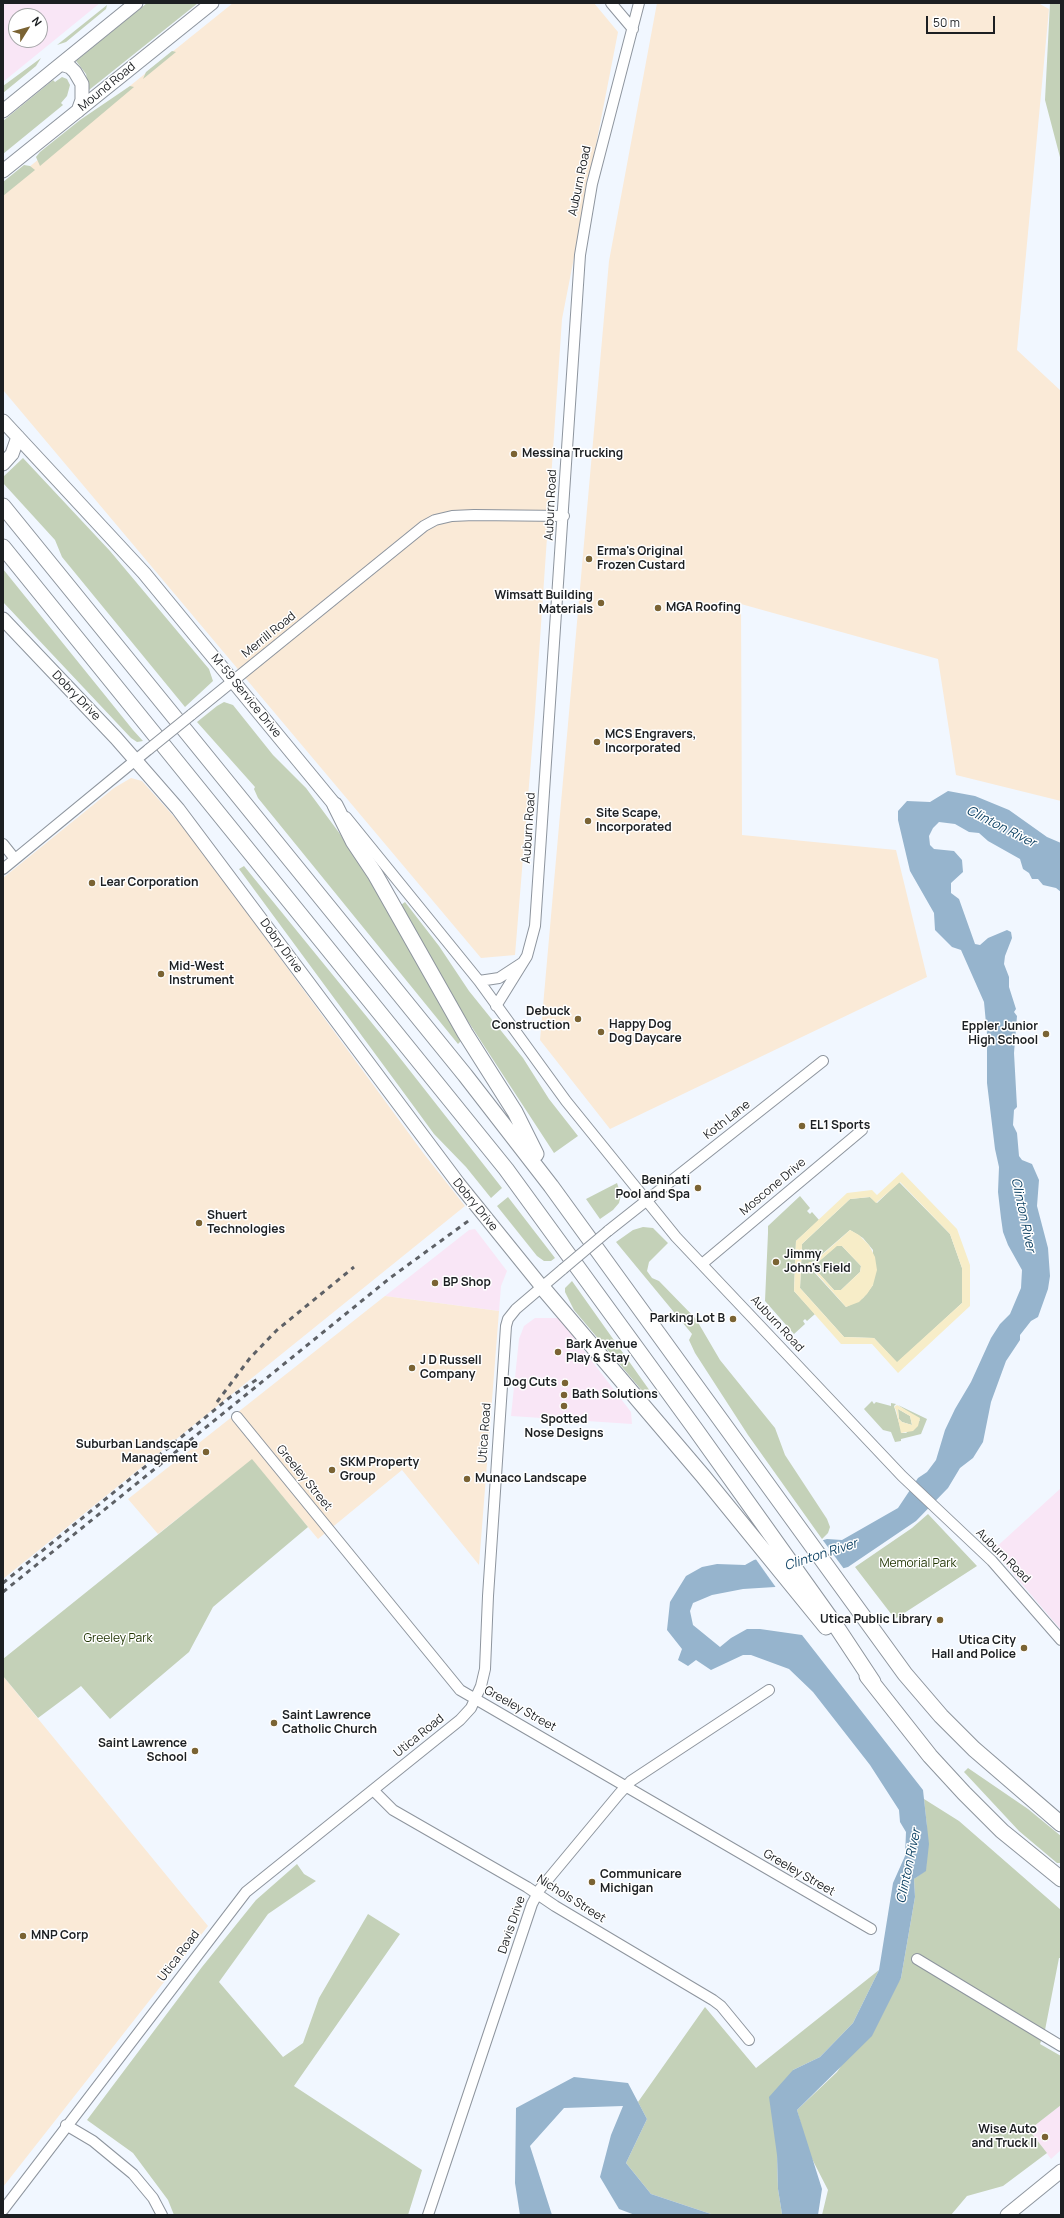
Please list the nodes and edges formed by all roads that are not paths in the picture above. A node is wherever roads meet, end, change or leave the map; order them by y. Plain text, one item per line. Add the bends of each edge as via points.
1 (136, 3) edge
2 (212, 3) edge
3 (610, 3) edge
4 (639, 3) edge
5 (633, 29) junction
6 (61, 64) junction
7 (3, 111) edge
8 (78, 111) junction
9 (3, 171) edge
10 (3, 421) edge
11 (18, 437) junction
12 (3, 464) edge
13 (3, 506) edge
14 (564, 516) junction
15 (3, 547) edge
16 (3, 619) edge
17 (234, 680) junction
18 (136, 760) junction
19 (335, 805) junction
20 (3, 844) edge
21 (15, 859) junction
22 (3, 869) edge
23 (523, 962) junction
24 (479, 981) junction
25 (496, 1006) junction
26 (824, 1061) dead end
27 (862, 1130) dead end
28 (551, 1186) junction
29 (646, 1201) junction
30 (702, 1264) junction
31 (542, 1287) junction
32 (237, 1416) dead end
33 (797, 1583) junction
34 (1061, 1640) edge
35 (769, 1690) dead end
36 (476, 1699) junction
37 (626, 1786) junction
38 (373, 1790) junction
39 (1061, 1824) edge
40 (1061, 1879) edge
41 (537, 1894) junction
42 (871, 1930) dead end
43 (917, 1959) dead end
44 (749, 2040) dead end
45 (1061, 2046) edge
46 (66, 2125) junction
47 (1061, 2171) edge
48 (3, 2210) edge
49 (162, 2215) edge
50 (428, 2215) edge
51 (1007, 2215) edge

1 - 6 main road
2 - 8 main road, Mound Road
3 - 5 street
4 - 5 street, Auburn Road
5 - 14 street, Auburn Road via 602,140 584,220
6 - 7 main road
6 - 8 main road via 70,67 82,84 82,100
8 - 9 main road, Mound Road
10 - 11 main road, M-59 Service Drive
11 - 12 main road via 12,454
11 - 17 main road, M-59 Service Drive via 117,543
13 - 28 highway via 465,1075
14 - 17 street, Merrill Road via 474,515 435,520 413,534
14 - 23 street, Auburn Road via 537,905 532,941
15 - 33 highway via 506,1169 782,1550
16 - 18 main road, Dobry Drive
17 - 18 street, Merrill Road, bridge
17 - 19 main road, M-59 Service Drive
18 - 21 street, Merrill Road
18 - 31 main road, Dobry Drive via 206,844 415,1128
19 - 24 street, M-59 Service Drive
19 - 28 highway via 464,1033 515,1112
20 - 21 street
21 - 22 street, Merrill Road
23 - 24 street via 499,978
23 - 25 street, Auburn Road
24 - 25 street, Auburn Road
25 - 29 street, Auburn Road via 566,1101
26 - 29 street, Koth Lane
27 - 30 street, Moscone Drive
28 - 39 highway via 889,1655 941,1716 991,1765
29 - 30 street, Auburn Road
29 - 31 street, Utica Road, bridge
30 - 34 street, Auburn Road via 902,1476 996,1566
31 - 33 highway via 712,1486 766,1555
31 - 36 street, Utica Road via 516,1309 506,1326 485,1669
32 - 36 street, Greeley Street via 455,1684 462,1692
33 - 40 highway via 930,1756 1007,1835
35 - 37 street, Davis Drive via 659,1761
36 - 37 street, Greeley Street
36 - 38 street, Utica Road via 460,1720
37 - 41 street, Davis Drive
37 - 42 street, Greeley Street
38 - 41 street, Nichols Street via 393,1810
38 - 46 street, Utica Road via 246,1892
41 - 44 street, Nichols Street via 717,2003
41 - 50 street, Davis Drive
43 - 45 street
46 - 48 street, Utica Road
46 - 49 street via 88,2138 133,2174 153,2198
47 - 51 main road

